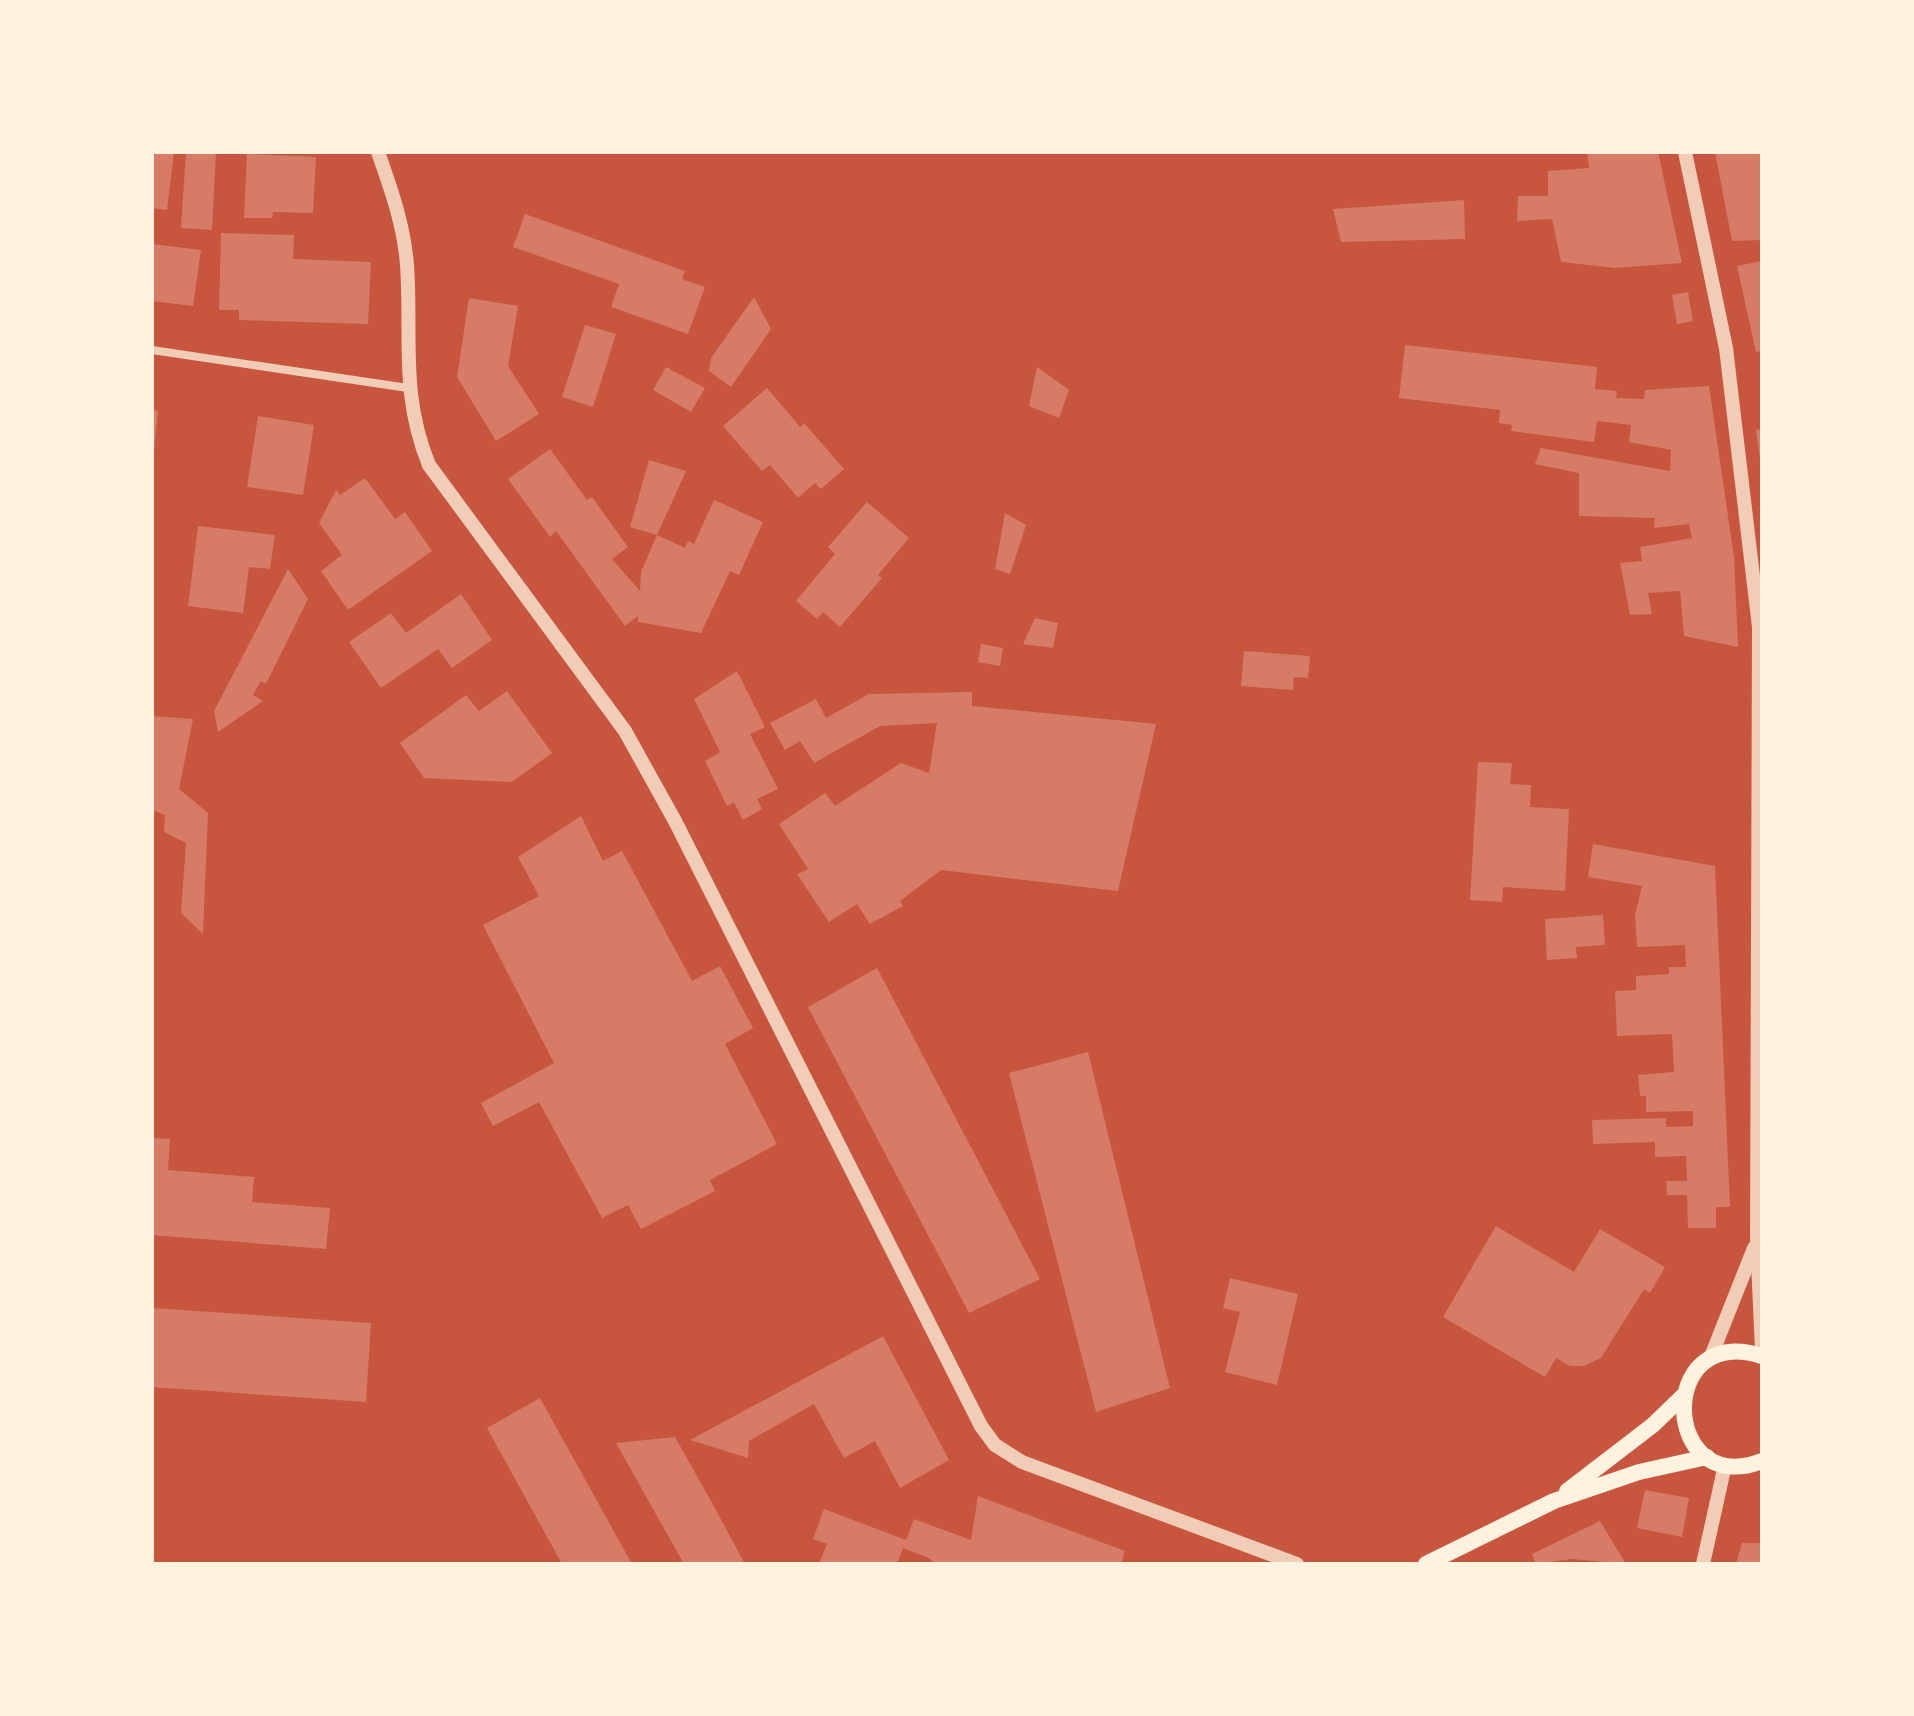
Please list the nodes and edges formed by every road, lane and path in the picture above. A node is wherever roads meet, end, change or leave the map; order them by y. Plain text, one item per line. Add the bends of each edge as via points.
1 (378, 152) edge
2 (1685, 152) edge
3 (152, 350) edge
4 (408, 388) junction
5 (1757, 1240) junction
6 (1762, 1350) edge
7 (1762, 1356) edge
8 (1710, 1359) junction
9 (1683, 1396) junction
10 (1707, 1457) junction
11 (1762, 1461) edge
12 (1725, 1465) junction
13 (1554, 1501) junction
14 (1297, 1564) edge
15 (1426, 1564) edge
16 (1703, 1564) edge

1 - 4 street via 399,213 407,262
2 - 5 street via 1726,348 1759,627
3 - 4 street
4 - 14 street via 414,428 429,465 625,731 683,835 995,1445 1022,1462
5 - 6 street
5 - 8 street
7 - 8 main road via 1736,1351
8 - 9 main road
9 - 10 main road via 1683,1423
9 - 13 main road
10 - 12 main road
10 - 13 main road via 1639,1472
11 - 12 main road
12 - 16 street
13 - 15 main road

